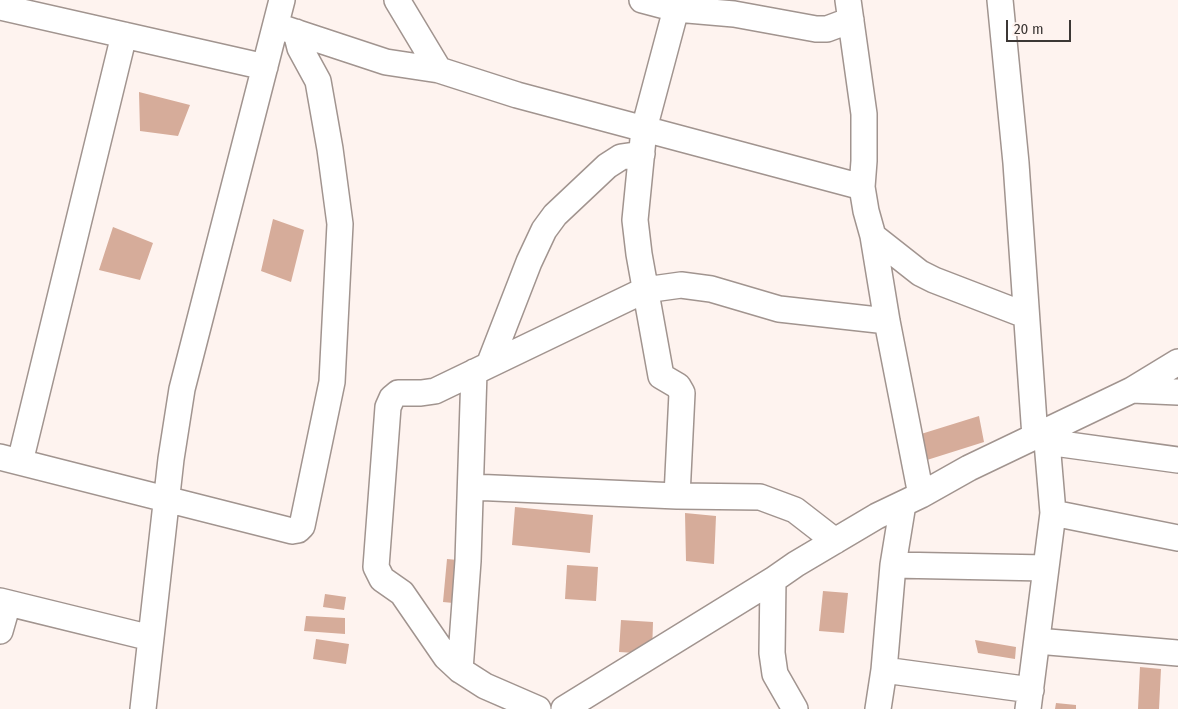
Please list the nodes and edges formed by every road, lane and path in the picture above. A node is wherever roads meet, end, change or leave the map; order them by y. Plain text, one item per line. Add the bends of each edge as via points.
1 (282, 0) edge
2 (396, 0) edge
3 (642, 0) edge
4 (1000, 0) edge
5 (0, 7) edge
6 (728, 7) edge
7 (676, 9) junction
8 (849, 10) edge
9 (286, 29) junction
10 (124, 35) junction
11 (265, 67) junction
12 (439, 70) junction
13 (644, 129) junction
14 (642, 154) junction
15 (862, 187) junction
16 (872, 236) junction
17 (645, 290) junction
18 (1026, 315) junction
19 (887, 321) junction
20 (1178, 362) edge
21 (482, 368) junction
22 (1132, 390) junction
23 (1178, 392) edge
24 (1044, 436) junction
25 (10, 460) edge
26 (1178, 460) edge
27 (471, 487) junction
28 (677, 496) junction
29 (912, 499) junction
30 (167, 500) junction
31 (1053, 513) junction
32 (1178, 538) edge
33 (835, 541) junction
34 (893, 565) junction
35 (1046, 568) junction
36 (773, 580) junction
37 (4, 602) edge
38 (0, 631) edge
39 (151, 638) junction
40 (1037, 641) junction
41 (1178, 653) edge
42 (460, 670) junction
43 (884, 670) junction
44 (1029, 700) edge
45 (143, 709) edge
46 (538, 709) edge
47 (564, 709) edge
48 (795, 709) edge
49 (878, 709) edge

1 - 9 street
2 - 12 street
3 - 7 street
4 - 18 street via 1016,163
5 - 10 street
6 - 7 street
6 - 8 street via 816,29 828,29
7 - 13 street
8 - 15 street via 864,114
9 - 11 street
9 - 12 street via 386,62
9 - 30 street via 318,81 340,224 332,382 302,526 292,531
10 - 11 street
10 - 25 street
11 - 30 street via 182,389
12 - 13 street
13 - 14 street
13 - 15 street
14 - 17 street via 635,220
14 - 21 street via 621,157 607,166 555,215 544,230
15 - 16 street
16 - 18 street via 920,273
16 - 19 street
17 - 19 street via 681,285 711,289 779,309
17 - 21 street
17 - 28 street via 661,376 678,386 682,393
18 - 24 street
19 - 29 street
20 - 22 street
21 - 27 street
21 - 42 street via 435,391 398,393 389,403 376,567 382,579 402,593 446,657
22 - 23 street
22 - 24 street
24 - 26 street
24 - 29 street via 969,468
24 - 31 street
25 - 30 street
27 - 28 street
27 - 42 street
28 - 33 street via 760,497 795,510
29 - 33 street
29 - 34 street
30 - 39 street
31 - 32 street
31 - 35 street
33 - 36 street
34 - 35 street
34 - 43 street
35 - 40 street
36 - 47 street
36 - 48 street via 772,653 775,674
37 - 38 street
37 - 39 street
39 - 45 street
40 - 41 street
40 - 44 street
42 - 46 street via 485,686
43 - 44 street
43 - 49 street

